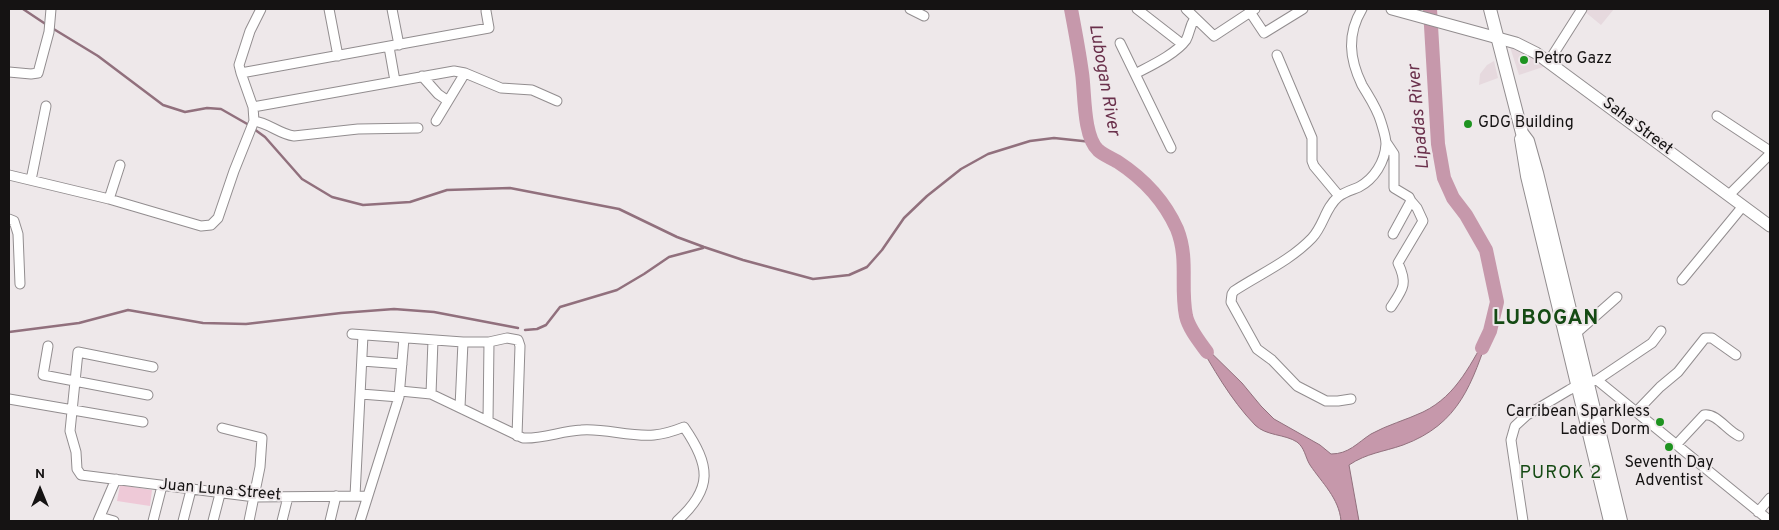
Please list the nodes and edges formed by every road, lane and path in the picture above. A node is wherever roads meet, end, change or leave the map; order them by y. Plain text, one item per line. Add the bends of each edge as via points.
1 (51, 9) edge
2 (261, 9) edge
3 (328, 9) edge
4 (392, 9) edge
5 (910, 9) edge
6 (1137, 9) edge
7 (1186, 9) edge
8 (1303, 9) edge
9 (1362, 9) edge
10 (1392, 9) edge
11 (1490, 9) edge
12 (1582, 9) edge
13 (1252, 10) edge
14 (486, 11) dead end
15 (924, 16) dead end
16 (1195, 18) junction
17 (1498, 38) junction
18 (1120, 43) dead end
19 (1182, 44) junction
20 (399, 45) junction
21 (389, 47) junction
22 (1277, 55) dead end
23 (338, 56) junction
24 (1549, 61) junction
25 (9, 72) edge
26 (240, 73) junction
27 (465, 73) junction
28 (1135, 74) junction
29 (422, 76) junction
30 (394, 81) junction
31 (448, 101) junction
32 (557, 101) dead end
33 (46, 106) dead end
34 (253, 107) junction
35 (1717, 116) dead end
36 (254, 121) junction
37 (436, 121) dead end
38 (418, 128) dead end
39 (1522, 133) junction
40 (1386, 142) junction
41 (1171, 148) dead end
42 (1770, 153) edge
43 (120, 165) dead end
44 (9, 175) edge
45 (31, 180) junction
46 (1729, 195) junction
47 (1339, 196) junction
48 (109, 199) junction
49 (1411, 201) junction
50 (1743, 206) junction
51 (9, 219) edge
52 (1770, 226) edge
53 (1392, 234) dead end
54 (1682, 280) dead end
55 (20, 284) dead end
56 (1617, 297) dead end
57 (1391, 307) dead end
58 (1661, 332) dead end
59 (352, 334) dead end
60 (1575, 334) junction
61 (363, 335) junction
62 (404, 338) junction
63 (433, 340) junction
64 (463, 342) junction
65 (489, 342) junction
66 (48, 346) dead end
67 (1736, 355) dead end
68 (362, 362) junction
69 (402, 364) junction
70 (153, 367) dead end
71 (75, 381) junction
72 (1587, 383) junction
73 (360, 394) junction
74 (399, 394) junction
75 (430, 394) junction
76 (148, 395) dead end
77 (9, 399) edge
78 (1351, 399) dead end
79 (460, 407) junction
80 (72, 410) junction
81 (1636, 412) junction
82 (488, 421) junction
83 (143, 422) dead end
84 (222, 428) dead end
85 (518, 436) junction
86 (1739, 436) dead end
87 (1676, 445) junction
88 (116, 479) junction
89 (162, 486) junction
90 (191, 490) junction
91 (220, 494) junction
92 (336, 496) junction
93 (355, 496) junction
94 (367, 496) junction
95 (255, 497) junction
96 (288, 497) junction
97 (1770, 498) edge
98 (1758, 512) junction
99 (99, 519) edge
100 (114, 521) edge
101 (153, 521) edge
102 (183, 521) edge
103 (213, 521) edge
104 (249, 521) edge
105 (282, 521) edge
106 (330, 521) edge
107 (360, 521) edge
108 (677, 521) edge
109 (1524, 521) edge
110 (1610, 521) edge
111 (1621, 521) edge
112 (1770, 521) edge

1 - 25 street via 49,32 38,73
2 - 26 street via 240,60
3 - 23 street
4 - 20 street
5 - 15 street
6 - 19 street
7 - 16 street
8 - 13 street via 1264,34
9 - 40 street via 1351,35 1352,56 1361,83 1378,113
10 - 17 street, Saha Street
11 - 17 main road
12 - 24 street
13 - 16 street via 1214,36
14 - 20 street via 489,28
16 - 19 street
17 - 24 street, Saha Street via 1524,46
17 - 39 main road
18 - 28 street
19 - 28 street
20 - 21 street
21 - 23 street
21 - 30 street
22 - 47 street via 1312,138 1312,162
23 - 26 street
24 - 46 street, Saha Street
26 - 34 street
27 - 29 street
27 - 31 street
27 - 32 street via 501,88 526,89
28 - 41 street
29 - 30 street
29 - 31 street
30 - 34 street
31 - 37 street
33 - 45 street
34 - 36 street
35 - 42 street
36 - 38 street via 294,136 358,129
36 - 48 street via 218,218 211,225 202,226
39 - 60 main road via 1528,141 1537,173
39 - 72 main road via 1527,176
40 - 47 street via 1384,158 1371,179
40 - 49 street via 1394,154 1394,188
42 - 46 street
43 - 48 street
44 - 45 street
45 - 48 street
46 - 50 street, Saha Street
47 - 78 street via 1305,245 1234,292 1231,298 1257,349 1297,386 1326,400
49 - 53 street
49 - 57 street via 1423,221 1398,263 1404,288
50 - 52 street, Saha Street
50 - 54 street
51 - 55 street via 14,221 18,230
56 - 60 street
58 - 72 street via 1652,343
59 - 61 street
60 - 72 main road
61 - 62 street
61 - 68 street
62 - 63 street
62 - 69 street
63 - 64 street
63 - 75 street
64 - 65 street
64 - 79 street
65 - 82 street
65 - 85 street via 513,338 519,342
66 - 71 street via 43,375
67 - 81 street via 1712,338 1705,338 1678,372
68 - 69 street
68 - 73 street
69 - 74 street
70 - 71 street via 78,352
71 - 76 street
71 - 80 street
72 - 81 street
72 - 109 street via 1527,415 1515,426 1511,440
72 - 110 main road
72 - 111 main road
73 - 74 street
73 - 93 street
74 - 75 street
74 - 94 street
75 - 79 street
77 - 80 street
79 - 82 street
80 - 83 street
80 - 88 street, Juan Luna Street via 70,432 77,470 81,475
81 - 87 street
82 - 85 street
84 - 95 street via 262,438
85 - 108 street via 534,438 579,430 653,435 684,427 700,454 704,482 700,494
86 - 87 street via 1713,416 1704,415
87 - 98 street
88 - 89 street, Juan Luna Street
88 - 99 street
89 - 90 street, Juan Luna Street
89 - 101 street
90 - 91 street, Juan Luna Street
90 - 102 street
91 - 95 street, Juan Luna Street
91 - 103 street
92 - 93 street, Juan Luna Street
92 - 96 street, Juan Luna Street
92 - 106 street
93 - 94 street, Juan Luna Street
94 - 107 street
95 - 96 street, Juan Luna Street
95 - 104 street
96 - 105 street
97 - 98 street
98 - 112 street
99 - 100 street

